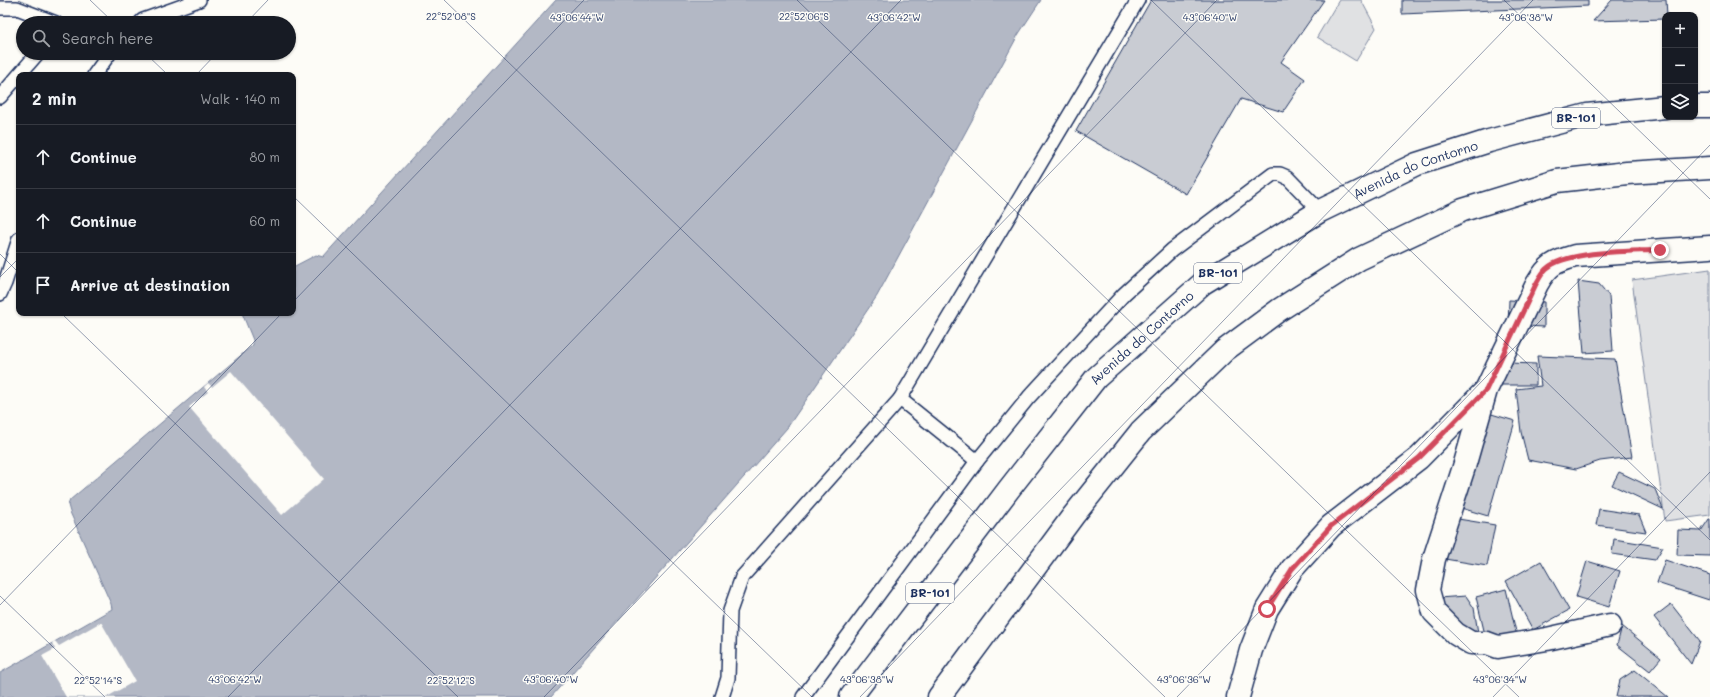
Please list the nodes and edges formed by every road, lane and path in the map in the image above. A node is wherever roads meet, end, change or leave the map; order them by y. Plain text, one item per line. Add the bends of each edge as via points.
1 (199, 0) edge
2 (1138, 0) edge
3 (0, 8) edge
4 (38, 16) edge
5 (154, 16) edge
6 (32, 60) edge
7 (105, 60) edge
8 (22, 72) edge
9 (96, 72) edge
10 (16, 78) edge
11 (0, 97) edge
12 (1698, 106) edge
13 (1710, 106) edge
14 (1662, 107) edge
15 (1710, 168) edge
16 (1320, 211) junction
17 (1710, 247) edge
18 (16, 249) edge
19 (0, 294) edge
20 (1486, 390) junction
21 (900, 399) junction
22 (977, 461) junction
23 (1610, 625) dead end
24 (722, 697) edge
25 (803, 697) edge
26 (851, 697) edge
27 (938, 697) edge
28 (1238, 697) edge

1 - 5 lane
2 - 21 lane
3 - 4 lane via 17,8
6 - 8 lane
7 - 9 lane
10 - 11 lane
12 - 13 main road
14 - 16 main road, Avenida do Contorno / BR-101 via 1588,115 1489,142 1417,164
15 - 27 main road via 1557,181 1463,210 1358,259 1279,310 1225,350 1141,431 1073,516
16 - 22 lane via 1287,177 1273,174 1172,250 1124,294 1029,397
16 - 26 main road, Avenida do Contorno / BR-101 via 1203,283 1096,378 1008,489
17 - 20 main road via 1575,256 1558,261 1546,270 1536,284
18 - 19 lane
20 - 23 main road via 1434,559 1428,590 1434,612 1456,634 1471,643 1487,643 1498,647
20 - 28 main road via 1419,458 1331,526 1292,569 1267,609 1251,650
21 - 22 lane
21 - 24 lane via 742,578 730,611 728,678
22 - 25 lane

